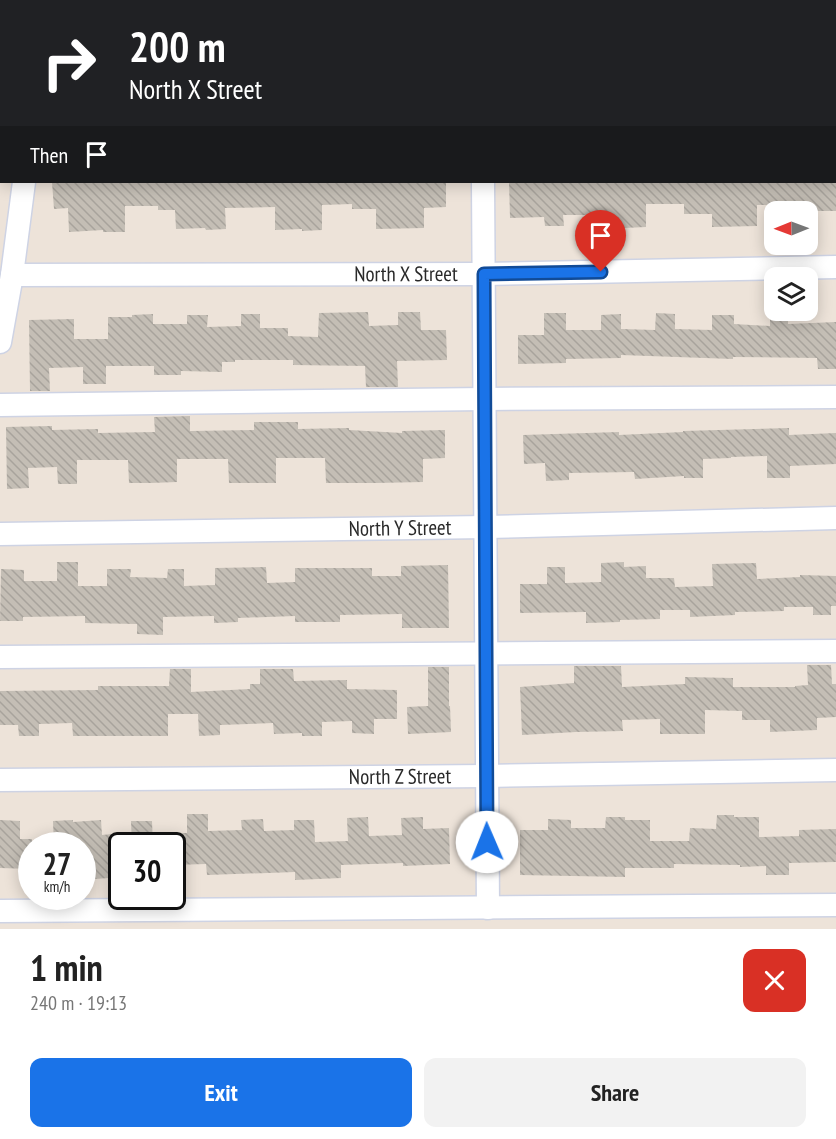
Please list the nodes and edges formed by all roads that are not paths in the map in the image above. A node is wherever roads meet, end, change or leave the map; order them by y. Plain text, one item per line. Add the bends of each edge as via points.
1 (24, 183) edge
2 (483, 183) edge
3 (836, 267) edge
4 (484, 274) junction
5 (12, 275) junction
6 (0, 342) edge
7 (836, 396) edge
8 (485, 399) junction
9 (0, 405) edge
10 (836, 518) edge
11 (486, 527) junction
12 (0, 534) edge
13 (836, 651) edge
14 (486, 652) junction
15 (0, 657) edge
16 (836, 770) edge
17 (486, 776) junction
18 (0, 780) edge
19 (836, 906) edge
20 (488, 908) junction
21 (0, 911) edge

1 - 5 street
2 - 4 street
3 - 4 street, North X Street
4 - 5 street, North X Street
4 - 8 street
5 - 6 street
7 - 8 street
8 - 9 street
8 - 11 street
10 - 11 street, North Y Street
11 - 12 street, North Y Street
11 - 14 street
13 - 14 street
14 - 15 street
14 - 17 street
16 - 17 street, North Z Street
17 - 18 street, North Z Street
17 - 20 street
19 - 20 street
20 - 21 street

